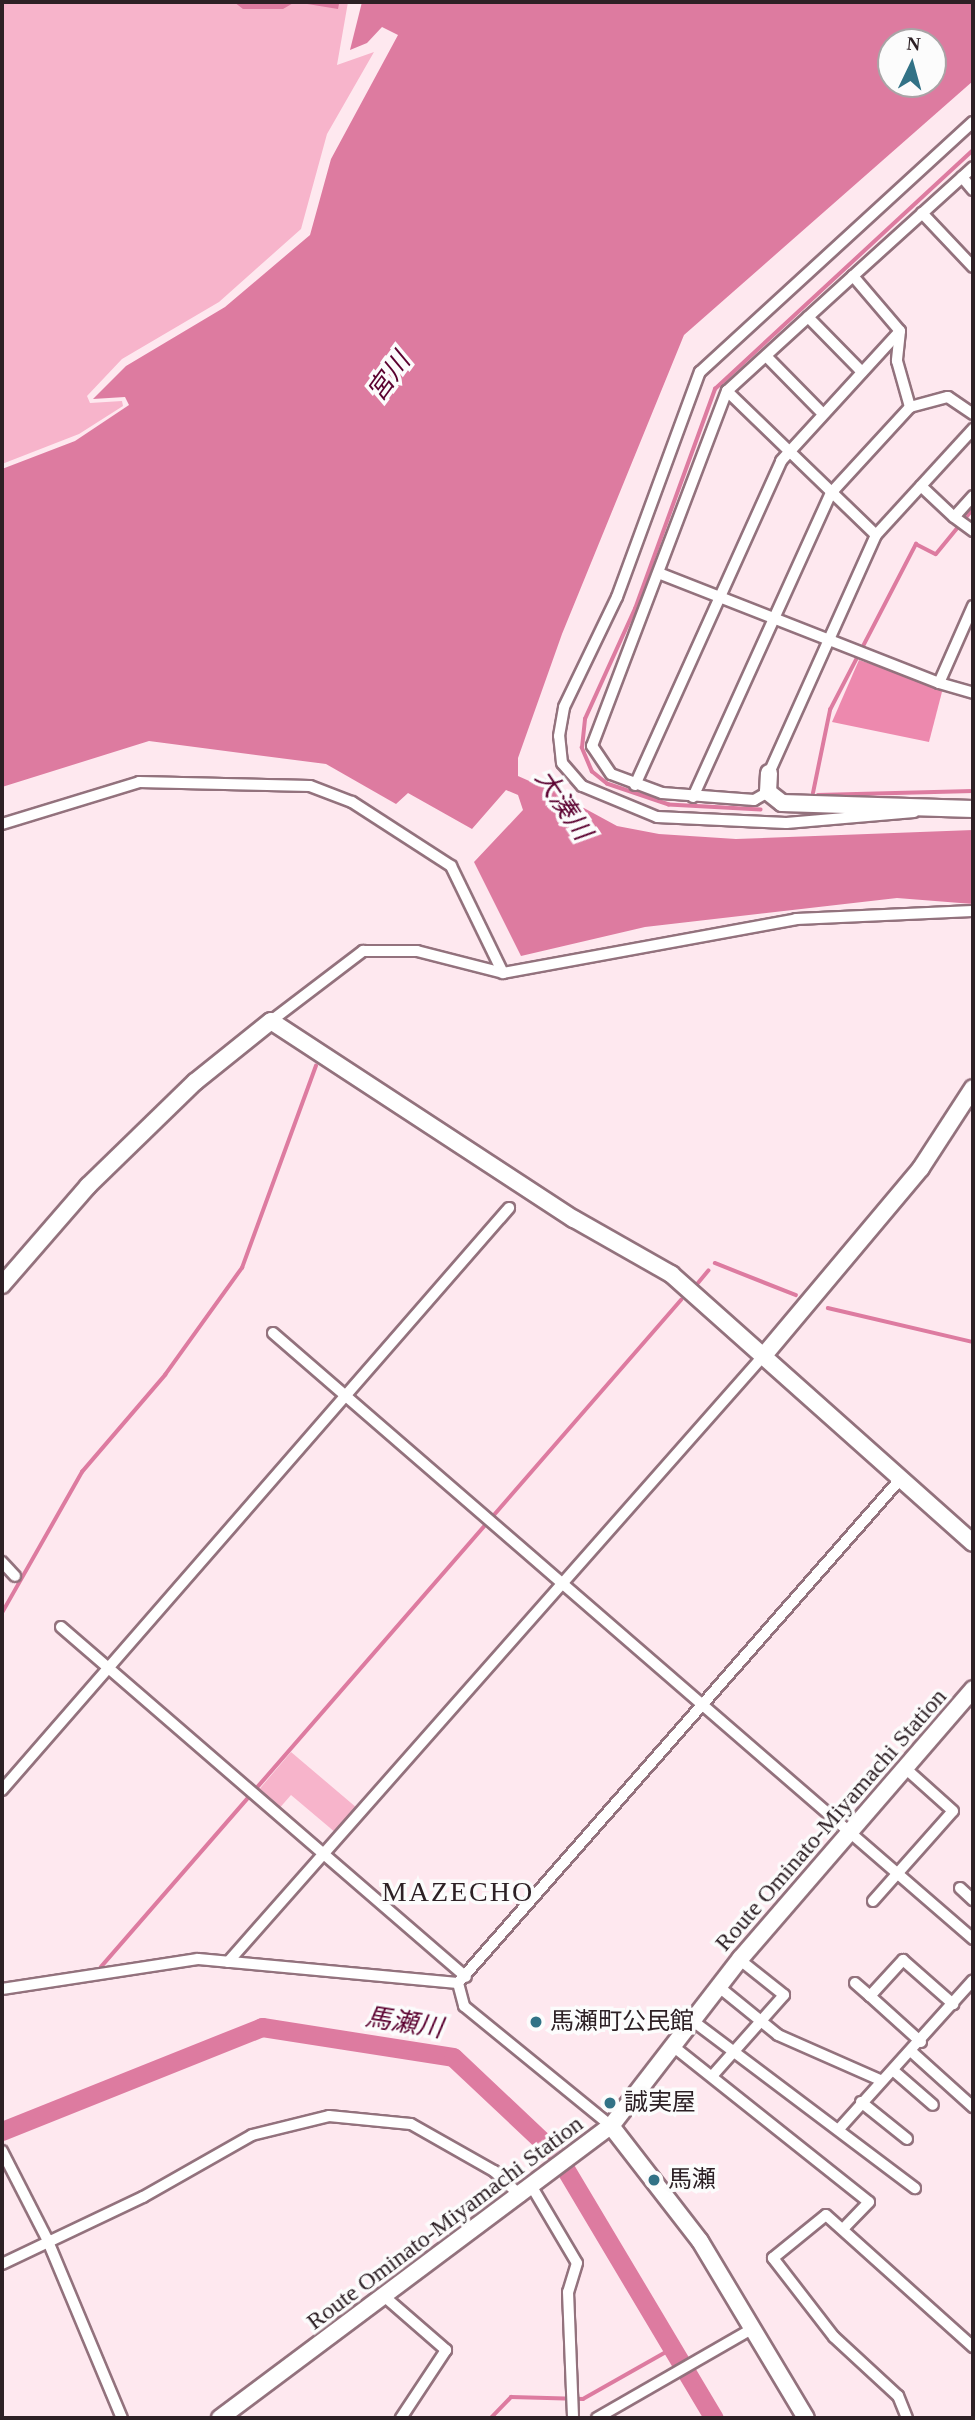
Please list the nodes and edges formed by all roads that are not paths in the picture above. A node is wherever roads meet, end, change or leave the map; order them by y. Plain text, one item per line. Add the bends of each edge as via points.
1 (973, 122) edge
2 (973, 167) edge
3 (962, 177) junction
4 (973, 190) edge
5 (922, 213) junction
6 (973, 267) edge
7 (853, 276) junction
8 (808, 317) junction
9 (900, 331) junction
10 (766, 356) junction
11 (862, 372) junction
12 (727, 391) junction
13 (910, 407) junction
14 (822, 413) junction
15 (973, 414) edge
16 (973, 429) edge
17 (789, 451) junction
18 (920, 486) junction
19 (831, 493) junction
20 (973, 496) edge
21 (965, 524) edge
22 (876, 535) junction
23 (661, 574) junction
24 (720, 597) junction
25 (973, 606) edge
26 (774, 618) junction
27 (828, 640) junction
28 (939, 683) junction
29 (973, 693) edge
30 (769, 773) joint
31 (635, 785) junction
32 (768, 792) junction
33 (693, 797) junction
34 (973, 808) edge
35 (924, 809) junction
36 (2, 824) edge
37 (973, 911) edge
38 (503, 973) junction
39 (271, 1021) junction
40 (973, 1088) edge
41 (509, 1208) dead end
42 (4, 1278) edge
43 (273, 1333) dead end
44 (765, 1354) junction
45 (346, 1395) junction
46 (902, 1477) junction
47 (973, 1542) edge
48 (2, 1562) edge
49 (15, 1576) dead end
50 (561, 1582) junction
51 (61, 1627) dead end
52 (108, 1667) junction
53 (973, 1689) edge
54 (705, 1706) junction
55 (904, 1767) junction
56 (2, 1790) edge
57 (848, 1832) junction
58 (323, 1853) junction
59 (896, 1873) junction
60 (960, 1888) dead end
61 (973, 1900) edge
62 (873, 1901) dead end
63 (973, 1939) edge
64 (740, 1960) junction
65 (228, 1962) junction
66 (462, 1980) junction
67 (973, 1980) edge
68 (855, 1983) dead end
69 (719, 1987) junction
70 (2, 1989) edge
71 (870, 1996) junction
72 (953, 2004) junction
73 (759, 2019) junction
74 (693, 2021) junction
75 (921, 2042) junction
76 (674, 2047) junction
77 (732, 2049) junction
78 (913, 2053) junction
79 (895, 2072) junction
80 (713, 2075) junction
81 (880, 2080) junction
82 (861, 2102) junction
83 (933, 2105) dead end
84 (973, 2107) edge
85 (611, 2126) junction
86 (839, 2129) junction
87 (907, 2138) dead end
88 (2, 2151) edge
89 (915, 2188) dead end
90 (527, 2192) junction
91 (844, 2230) junction
92 (47, 2239) junction
93 (2, 2264) edge
94 (385, 2297) junction
95 (752, 2329) junction
96 (973, 2347) edge
97 (575, 2407) edge
98 (121, 2418) edge
99 (220, 2418) edge
100 (401, 2418) edge
101 (597, 2418) edge
102 (806, 2418) edge
103 (906, 2418) edge

1 - 35 street via 700,372 617,597 564,707 559,736 562,762 582,786 657,817 786,823 884,818
2 - 3 street
3 - 4 street
3 - 5 street
5 - 6 street
5 - 7 street
7 - 8 street
7 - 9 street
8 - 10 street
8 - 11 street
9 - 11 street
9 - 13 street via 897,361
10 - 12 street
10 - 14 street
11 - 14 street
12 - 17 street
12 - 23 street
13 - 15 street via 948,397
13 - 19 street
14 - 17 street
16 - 18 street
17 - 19 street
17 - 24 street
18 - 21 street
18 - 22 street
19 - 22 street
19 - 26 street
20 - 21 street
22 - 27 street
23 - 24 street
23 - 31 street via 592,731 597,761
24 - 26 street
24 - 31 street
25 - 28 street
26 - 27 street
26 - 33 street
27 - 28 street
27 - 30 street
28 - 29 street
30 - 32 street
31 - 33 street
32 - 33 street via 754,800
32 - 35 street via 782,803
34 - 35 street
36 - 38 street via 139,782 310,786 352,802 451,866
37 - 38 street via 796,919
38 - 39 street via 417,951 362,951
39 - 42 street via 112,1162
39 - 44 street via 575,1219 671,1274
40 - 44 street via 921,1168
41 - 45 street
43 - 45 street
44 - 46 street
44 - 50 street
45 - 50 street
45 - 52 street
46 - 47 street
46 - 54 street
48 - 49 street
50 - 54 street
50 - 58 street
51 - 52 street
52 - 56 street
52 - 58 street
53 - 55 street, Route Ominato-Miyamachi Station
54 - 57 street
54 - 66 street
55 - 57 street, Route Ominato-Miyamachi Station
55 - 59 street via 953,1811
57 - 59 street
57 - 64 street, Route Ominato-Miyamachi Station
58 - 65 street
58 - 66 street
59 - 62 street
59 - 63 street
60 - 61 street
64 - 69 street, Route Ominato-Miyamachi Station
64 - 73 street via 784,1995
65 - 66 street
65 - 70 street via 198,1959
66 - 85 street via 464,2006
67 - 72 street
68 - 71 street
69 - 73 street
69 - 74 street, Route Ominato-Miyamachi Station
71 - 72 street via 903,1961
71 - 75 street
72 - 75 street
73 - 77 street
73 - 81 street via 778,2035
74 - 76 street, Route Ominato-Miyamachi Station
74 - 77 street
75 - 78 street
76 - 80 street
76 - 85 street, Route Ominato-Miyamachi Station
77 - 80 street
77 - 86 street
78 - 79 street
78 - 84 street
79 - 81 street
79 - 83 street
80 - 91 street via 869,2202
81 - 82 street
82 - 86 street
82 - 87 street
85 - 90 street, Route Ominato-Miyamachi Station
85 - 95 street via 700,2241
86 - 89 street
88 - 92 street
90 - 92 street via 411,2124 329,2116 252,2135 143,2197
90 - 94 street, Route Ominato-Miyamachi Station
90 - 97 street via 577,2263 568,2292
91 - 96 street
91 - 103 street via 826,2215 772,2258 834,2337 898,2396
92 - 93 street
92 - 98 street
94 - 99 street, Route Ominato-Miyamachi Station
94 - 100 street via 446,2350
95 - 101 street
95 - 102 street

